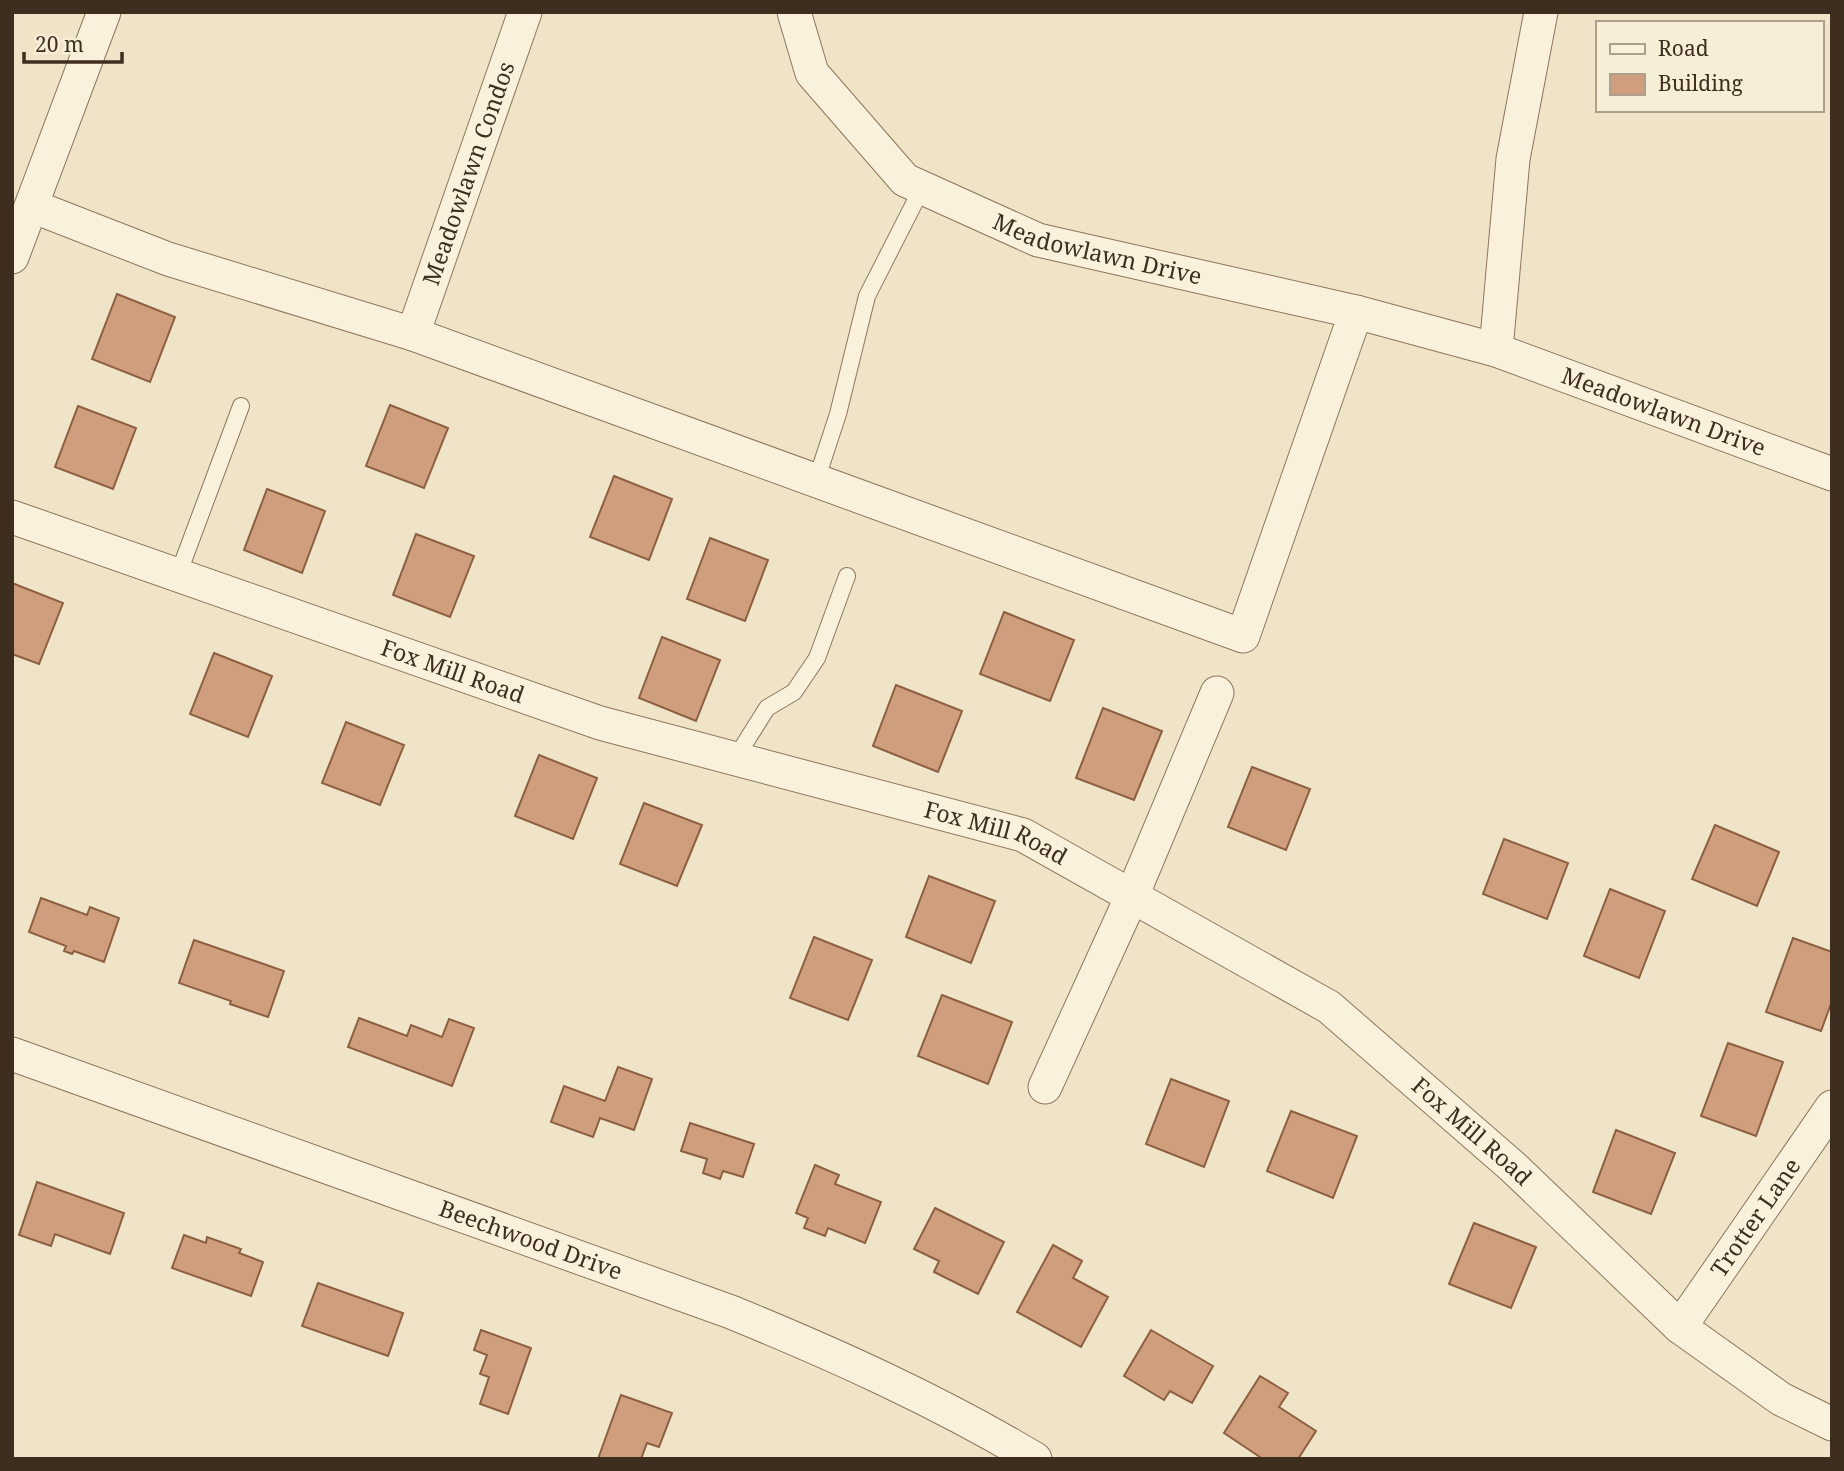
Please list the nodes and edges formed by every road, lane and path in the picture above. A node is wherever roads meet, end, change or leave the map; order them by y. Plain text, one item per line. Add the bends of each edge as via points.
1 (104, 12) edge
2 (525, 12) edge
3 (794, 12) edge
4 (1541, 12) edge
5 (922, 188) junction
6 (32, 206) junction
7 (12, 257) edge
8 (1356, 312) junction
9 (413, 334) junction
10 (1496, 350) junction
11 (241, 406) dead end
12 (1832, 474) edge
13 (816, 481) junction
14 (12, 517) edge
15 (178, 575) junction
16 (847, 576) dead end
17 (1217, 693) dead end
18 (735, 759) junction
19 (1132, 896) junction
20 (12, 1054) edge
21 (1045, 1087) dead end
22 (1832, 1107) edge
23 (1680, 1327) junction
24 (1832, 1424) edge
25 (1035, 1459) edge

1 - 6 street
2 - 9 street, Meadowlawn Condos
3 - 5 street, Meadowlawn Drive via 812,72 905,180
4 - 10 street via 1513,159
5 - 8 street, Meadowlawn Drive via 1038,240
5 - 13 lane via 867,296
6 - 7 street
6 - 9 street via 168,260
8 - 10 street, Meadowlawn Drive
8 - 13 street via 1243,636
9 - 13 street
10 - 12 street, Meadowlawn Drive
11 - 15 lane
14 - 15 street, Fox Mill Road
15 - 18 street, Fox Mill Road via 600,723
16 - 18 lane via 817,658 794,692 766,708
17 - 19 street
18 - 19 street, Fox Mill Road via 1023,835
19 - 21 street
19 - 23 street, Fox Mill Road via 1329,1007 1513,1167
20 - 25 street, Beechwood Drive via 731,1312 907,1389
22 - 23 street, Trotter Lane
23 - 24 street, Fox Mill Road via 1781,1399

